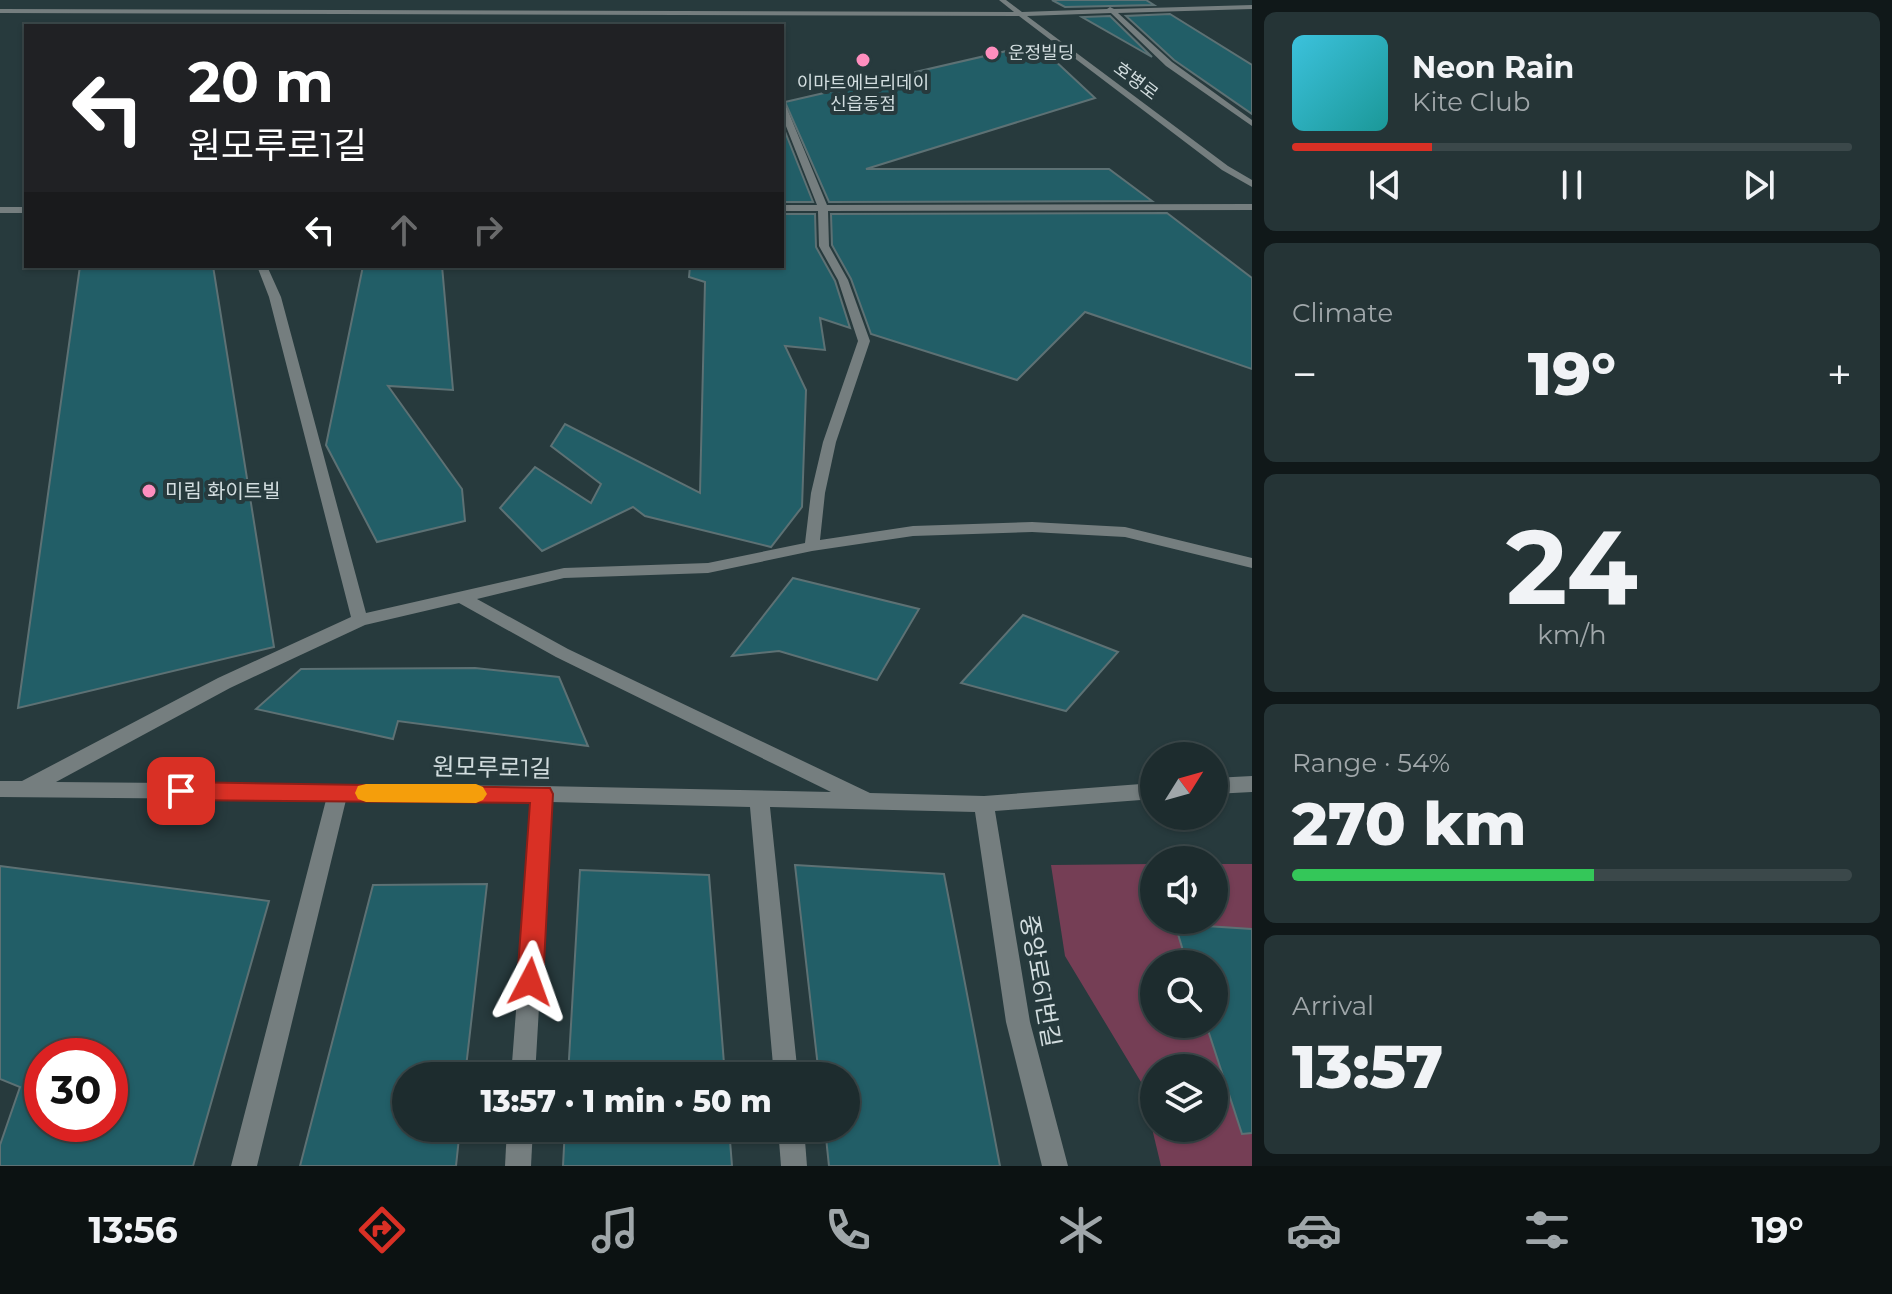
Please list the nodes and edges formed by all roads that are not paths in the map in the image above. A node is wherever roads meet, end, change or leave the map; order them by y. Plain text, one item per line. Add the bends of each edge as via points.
1 (269, 0) edge
2 (1002, 0) edge
3 (1099, 0) edge
4 (1252, 7) edge
5 (0, 11) edge
6 (1112, 11) junction
7 (255, 13) junction
8 (745, 14) junction
9 (1021, 14) junction
10 (749, 24) edge
11 (784, 111) edge
12 (1252, 124) edge
13 (1252, 184) edge
14 (1252, 207) edge
15 (784, 208) edge
16 (823, 208) junction
17 (0, 210) edge
18 (24, 210) edge
19 (263, 268) edge
20 (812, 546) junction
21 (1252, 563) edge
22 (459, 596) junction
23 (360, 620) junction
24 (1252, 784) edge
25 (1228, 785) edge
26 (0, 789) edge
27 (25, 789) junction
28 (338, 792) junction
29 (1140, 792) edge
30 (542, 794) junction
31 (759, 799) junction
32 (869, 801) junction
33 (984, 804) junction
34 (524, 1062) edge
35 (785, 1062) edge
36 (519, 1142) edge
37 (792, 1142) edge
38 (244, 1166) edge
39 (518, 1166) edge
40 (794, 1166) edge
41 (1055, 1166) edge

1 - 7 street
2 - 9 street, 호병로
3 - 6 street
4 - 6 street
5 - 7 street
6 - 9 street
6 - 12 street via 1169,64
7 - 8 street
8 - 9 street
8 - 10 street
9 - 13 street, 호병로
11 - 16 street
14 - 16 street
15 - 16 street
16 - 20 street via 824,246 843,280 864,341 843,393 815,497
17 - 18 street
19 - 23 street via 275,297
20 - 21 street via 913,531 1032,527 1125,532
20 - 22 street via 708,568 564,573
22 - 23 street
22 - 32 street via 562,653
23 - 27 street via 224,683
24 - 25 street
26 - 27 street, 원모루로1길
27 - 28 street, 원모루로1길
28 - 30 street, 원모루로1길
28 - 38 street
29 - 33 street, 원모루로1길
30 - 31 street, 원모루로1길
30 - 34 street
31 - 32 street, 원모루로1길
31 - 35 street
32 - 33 street, 원모루로1길
33 - 41 street, 중앙로61번길 via 1018,1022
36 - 39 street
37 - 40 street

